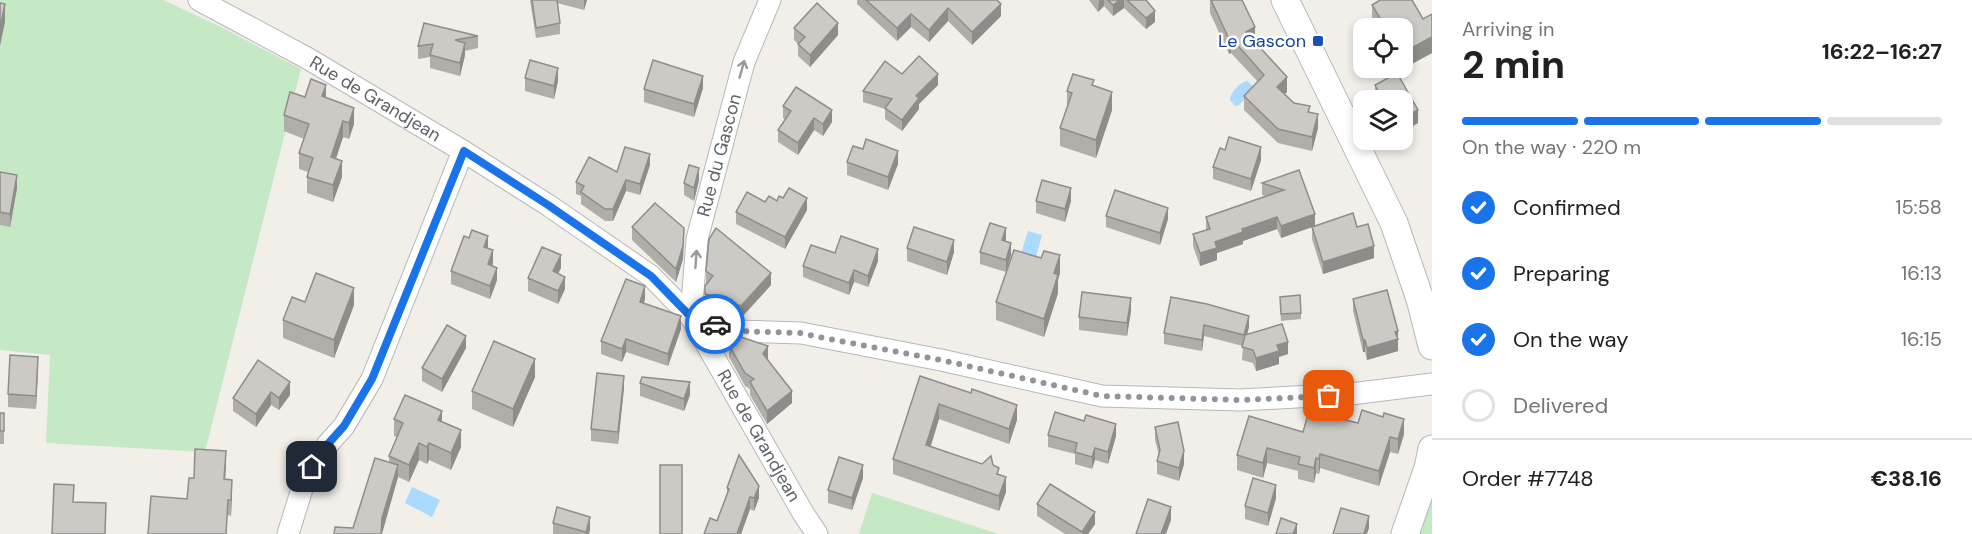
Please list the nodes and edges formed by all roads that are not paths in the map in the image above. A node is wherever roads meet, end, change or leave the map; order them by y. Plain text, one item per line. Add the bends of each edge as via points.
1 (199, 0) edge
2 (770, 0) edge
3 (1285, 0) edge
4 (464, 151) junction
5 (691, 317) junction
6 (1432, 346) edge
7 (1432, 384) edge
8 (1432, 449) edge
9 (288, 534) edge
10 (817, 534) edge
11 (1405, 534) edge

1 - 4 street, Rue de Grandjean via 307,58
5 -> 2 street, Rue du Gascon via 697,238 744,62
3 - 6 street via 1394,223
4 - 5 street, Rue de Grandjean via 651,276
4 - 9 street via 372,379 344,426 312,467
5 - 7 street via 736,331 801,333 1102,396 1240,400 1351,394
5 - 10 street, Rue de Grandjean
8 - 11 street

